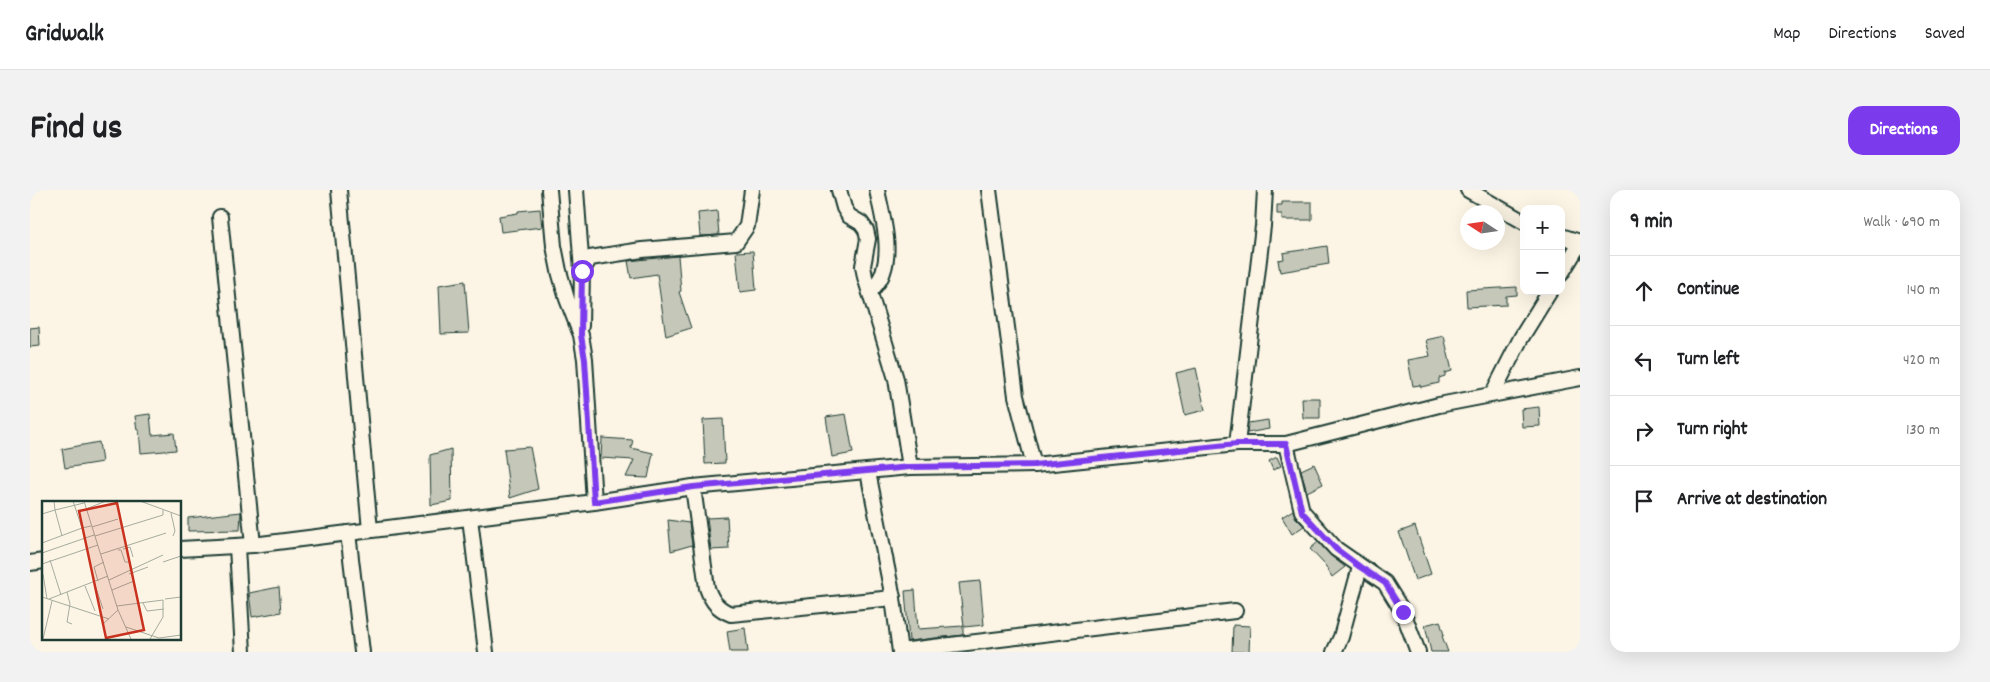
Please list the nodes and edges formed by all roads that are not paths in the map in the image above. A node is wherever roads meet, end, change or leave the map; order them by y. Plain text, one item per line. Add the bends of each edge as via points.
1 (339, 190) edge
2 (550, 190) edge
3 (576, 190) edge
4 (752, 190) edge
5 (839, 190) edge
6 (877, 190) edge
7 (989, 190) edge
8 (1265, 190) edge
9 (1468, 190) edge
10 (220, 217) dead end
11 (1520, 220) edge
12 (1565, 237) edge
13 (1580, 242) edge
14 (1565, 267) edge
15 (582, 271) junction
16 (870, 292) junction
17 (1548, 295) edge
18 (581, 335) junction
19 (1580, 378) edge
20 (1493, 393) junction
21 (1237, 444) junction
22 (1286, 444) junction
23 (1034, 465) junction
24 (910, 467) junction
25 (868, 472) junction
26 (693, 487) junction
27 (594, 502) junction
28 (470, 518) junction
29 (370, 530) junction
30 (348, 533) junction
31 (254, 545) junction
32 (237, 547) junction
33 (181, 549) edge
34 (1360, 567) junction
35 (893, 598) junction
36 (1235, 612) dead end
37 (243, 652) edge
38 (362, 652) edge
39 (486, 652) edge
40 (900, 652) edge
41 (1334, 652) edge
42 (1418, 652) edge

1 - 29 street
2 - 18 street via 559,271
3 - 15 street
4 - 15 street via 747,226 736,242 611,254 590,258
5 - 16 street via 849,216 866,230 868,239 863,266
6 - 16 street via 886,251 881,278
7 - 23 street via 1016,396
8 - 21 street
9 - 11 street
10 - 31 street
12 - 13 street
13 - 14 street
15 - 18 street
16 - 24 street via 896,379
17 - 20 street
18 - 27 street
19 - 20 street
20 - 22 street
21 - 22 street
21 - 23 street
22 - 34 street via 1302,512 1336,549
23 - 24 street
24 - 25 street
25 - 26 street
25 - 35 street
26 - 27 street
26 - 35 street via 707,588 711,600 720,610 732,614
27 - 28 street
28 - 29 street
28 - 39 street
29 - 30 street
30 - 31 street
30 - 38 street
31 - 32 street
32 - 33 street
32 - 37 street
34 - 41 street
34 - 42 street via 1385,583 1403,612
35 - 40 street
36 - 40 street

